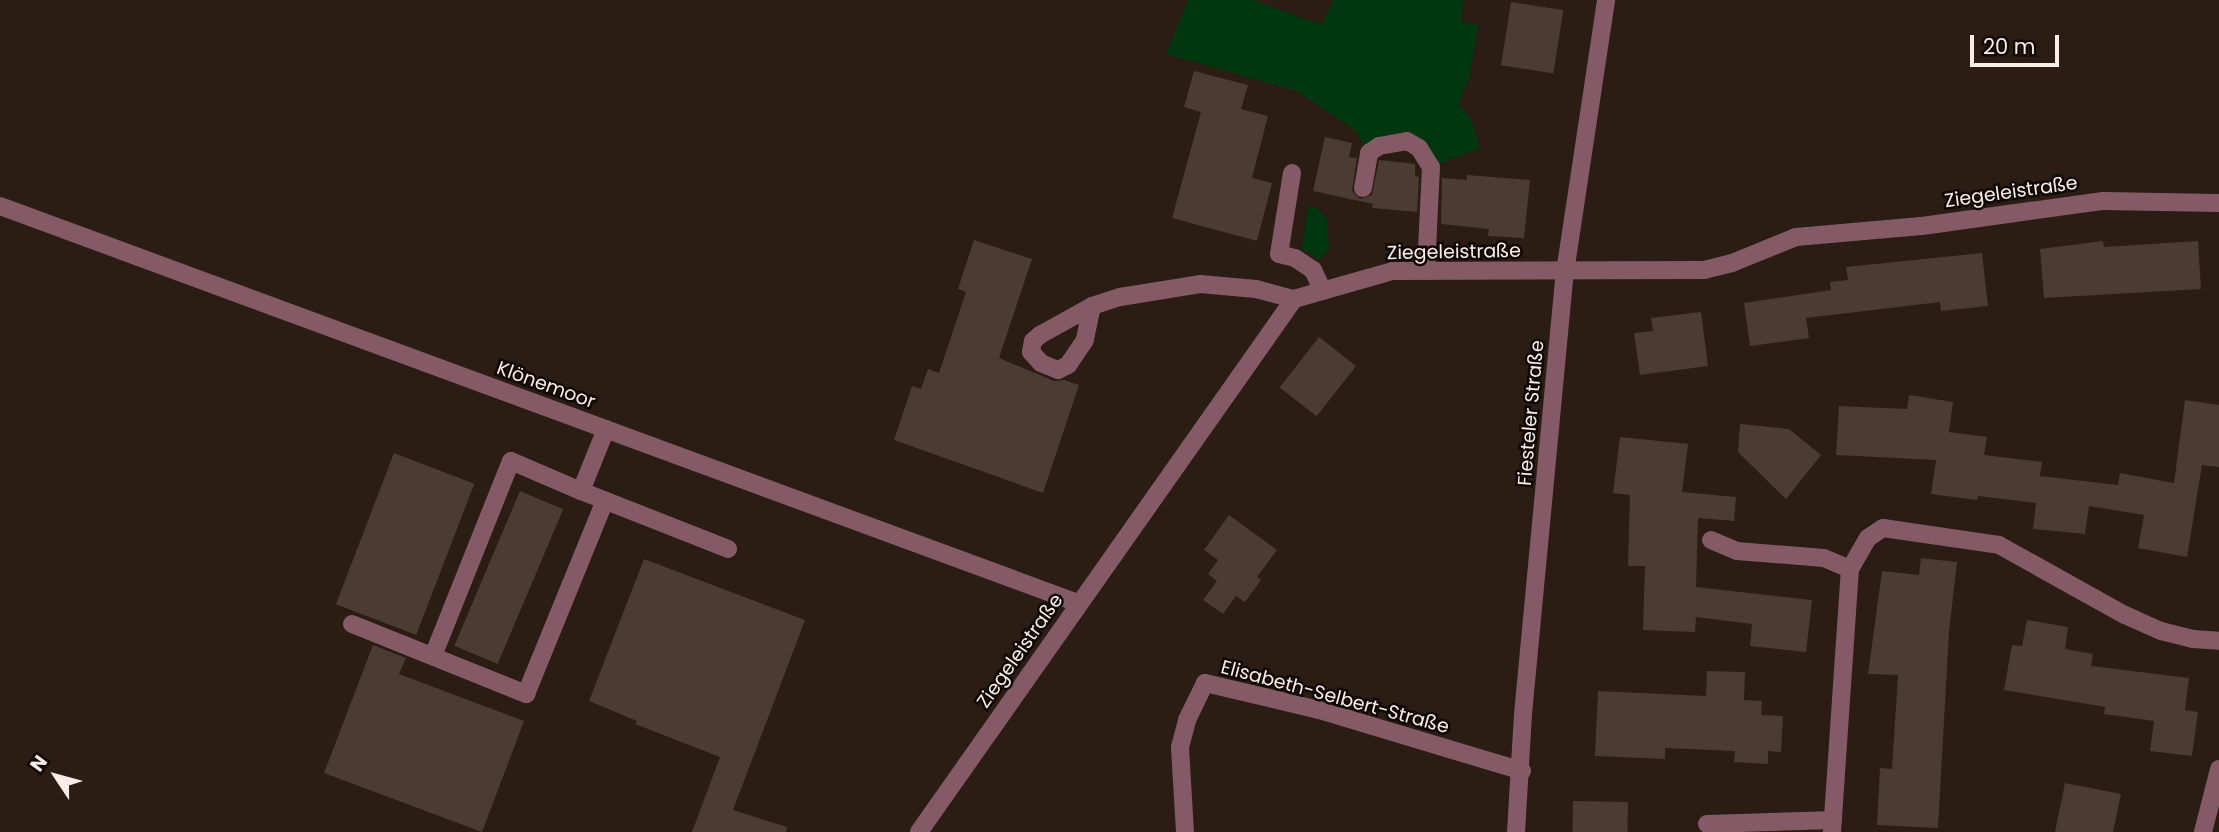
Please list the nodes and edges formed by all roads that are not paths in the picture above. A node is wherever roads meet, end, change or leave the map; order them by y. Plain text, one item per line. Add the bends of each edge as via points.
1 (1606, 0) edge
2 (1292, 173) dead end
3 (1363, 188) dead end
4 (2219, 203) edge
5 (0, 206) edge
6 (1426, 271) junction
7 (1565, 272) junction
8 (1323, 291) junction
9 (1294, 299) junction
10 (1092, 306) dead end
11 (606, 429) junction
12 (582, 491) junction
13 (604, 500) junction
14 (1711, 540) dead end
15 (728, 549) dead end
16 (1850, 569) junction
17 (1078, 603) junction
18 (352, 624) dead end
19 (2219, 641) edge
20 (433, 656) junction
21 (2219, 769) edge
22 (1521, 771) junction
23 (1707, 824) dead end
24 (1832, 826) edge
25 (919, 832) edge
26 (1185, 832) edge
27 (1516, 832) edge
28 (2203, 832) edge

1 - 7 street, Fiesteler Straße
2 - 8 street via 1279,254 1313,270
3 - 6 street via 1369,153 1393,142 1407,141 1419,148 1431,167
4 - 7 street, Ziegeleistraße via 2103,201 1922,226 1796,237 1704,271
5 - 11 street, Klönemoor
6 - 7 street, Ziegeleistraße
6 - 8 street, Ziegeleistraße via 1392,271
7 - 22 street, Fiesteler Straße
8 - 9 street, Ziegeleistraße
9 - 10 street via 1256,289 1200,284 1147,291
9 - 17 street, Ziegeleistraße
11 - 12 street
11 - 17 street, Klönemoor
12 - 13 street
12 - 20 street via 510,461
13 - 15 street
13 - 20 street via 526,694
14 - 16 street via 1737,551 1824,558
16 - 19 street via 1868,538 1883,528 1999,545 2124,615 2182,637
16 - 24 street
17 - 25 street, Ziegeleistraße
18 - 20 street
21 - 28 street
22 - 26 street, Elisabeth-Selbert-Straße via 1320,710 1205,683 1186,720 1181,747
22 - 27 street, Fiesteler Straße
23 - 24 street

